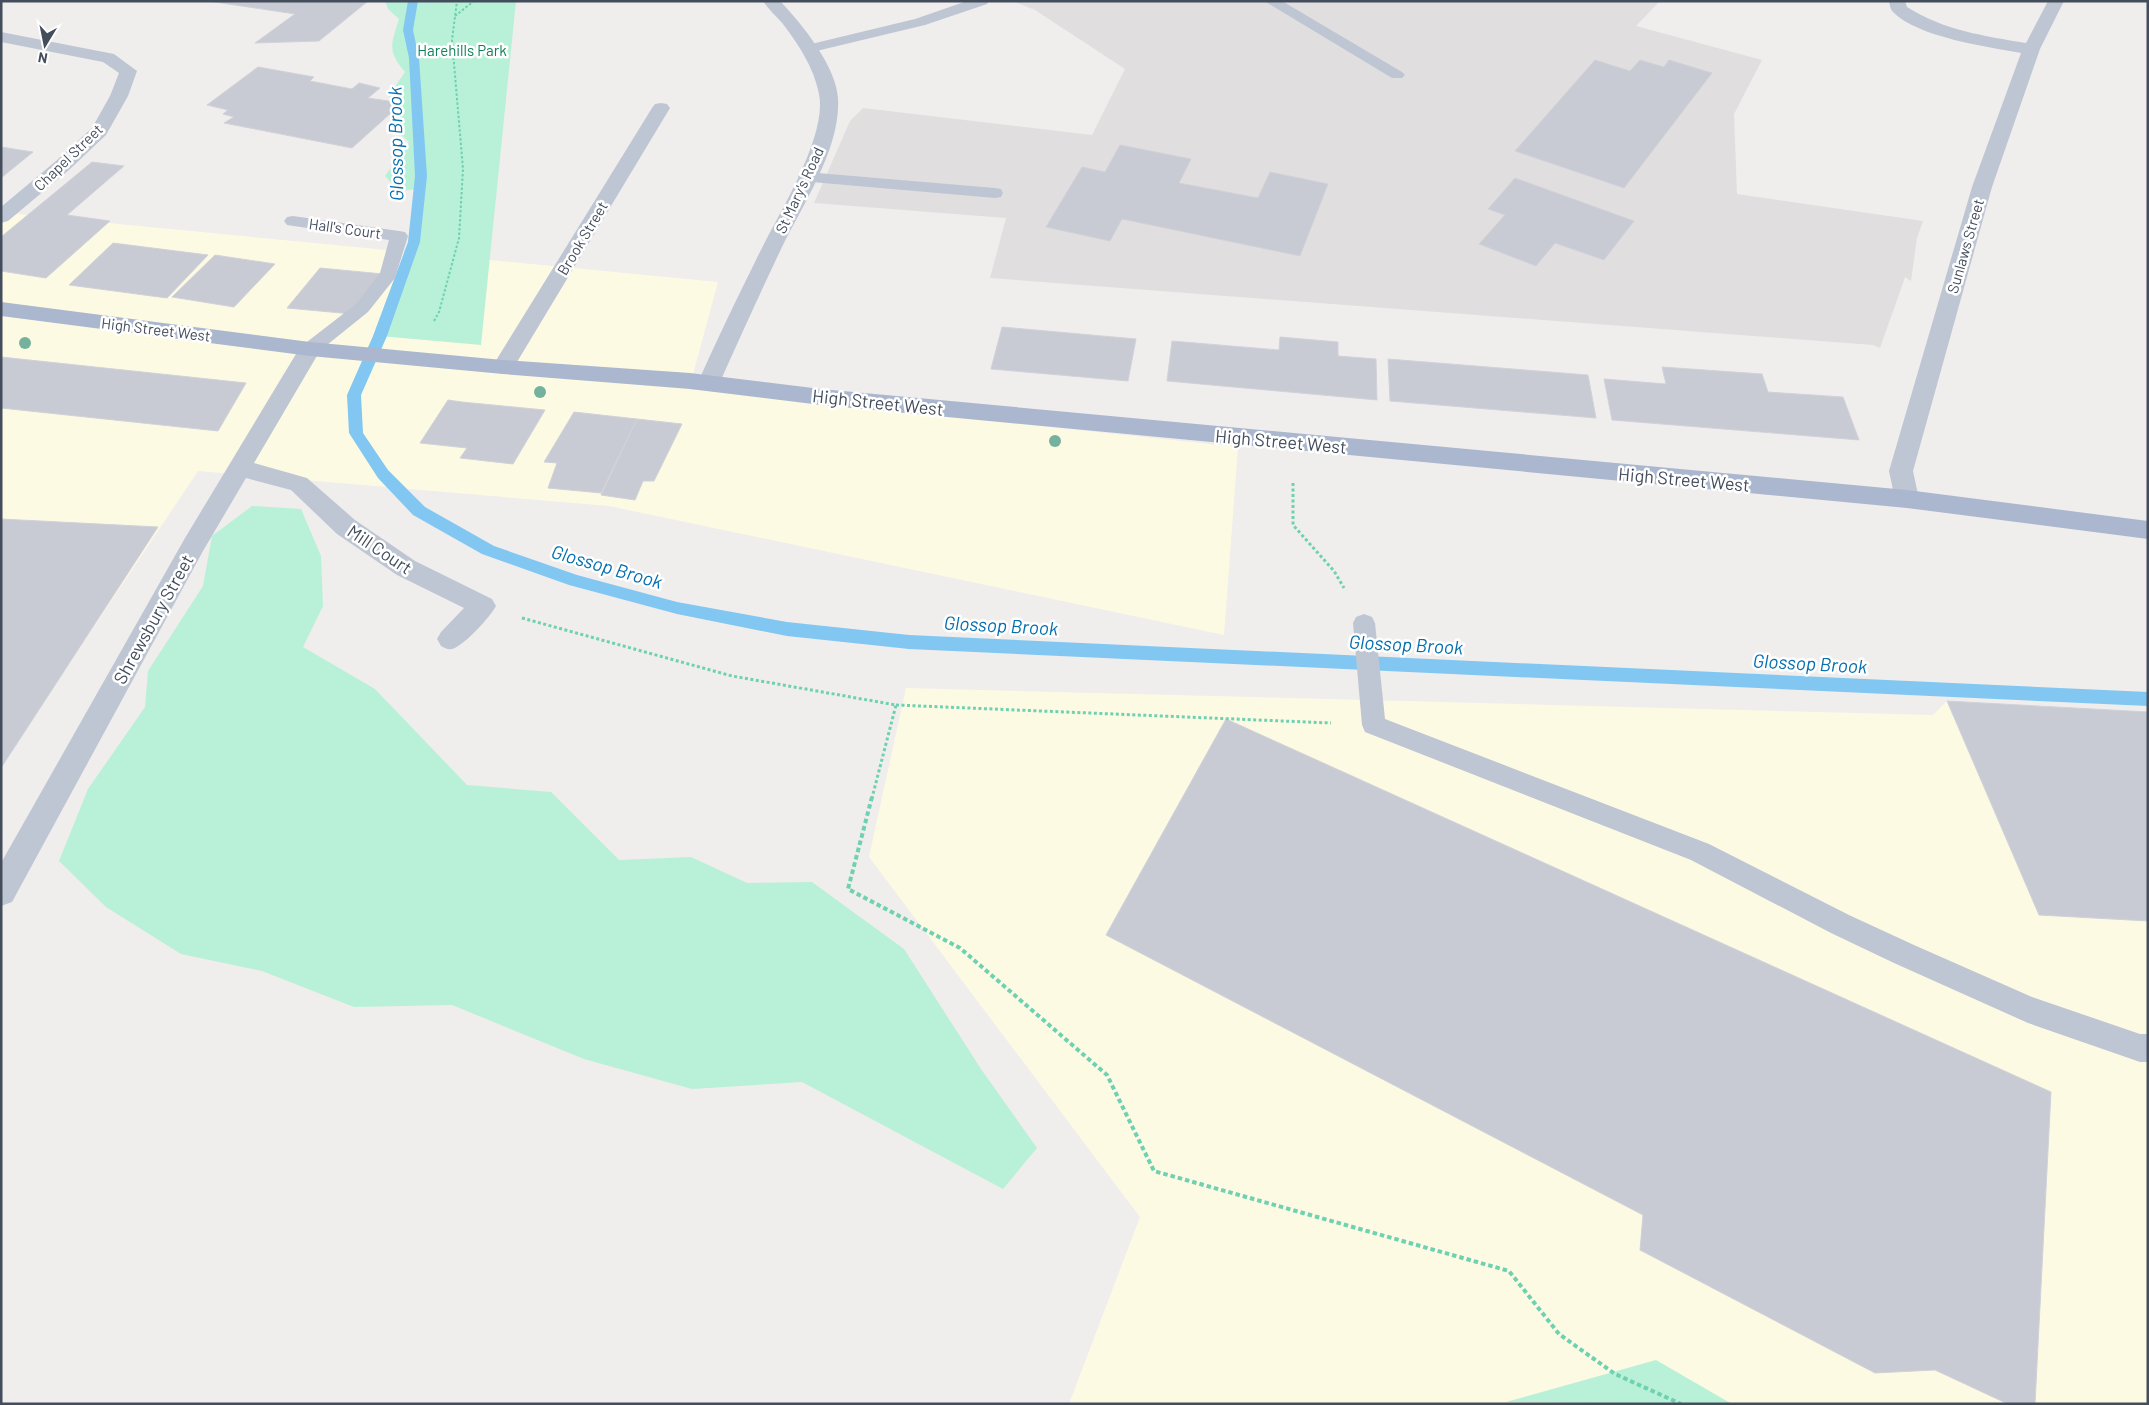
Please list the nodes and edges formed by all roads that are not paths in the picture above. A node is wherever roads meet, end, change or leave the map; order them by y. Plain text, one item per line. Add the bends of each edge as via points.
1 (771, 1) edge
2 (982, 1) edge
3 (1272, 1) edge
4 (1897, 1) edge
5 (2056, 1) edge
6 (1, 38) edge
7 (808, 49) junction
8 (2031, 49) junction
9 (1397, 75) dead end
10 (661, 108) dead end
11 (806, 177) junction
12 (995, 193) dead end
13 (1, 217) edge
14 (293, 221) dead end
15 (1, 309) edge
16 (310, 349) junction
17 (504, 367) junction
18 (709, 382) junction
19 (240, 468) junction
20 (1907, 499) junction
21 (2148, 530) edge
22 (1364, 623) road end
23 (450, 638) dead end
24 (1, 892) edge
25 (2148, 1048) edge

1 - 7 street, St Mary's Road
2 - 7 lane via 920,22
3 - 9 lane
4 - 8 street via 1898,9 1912,19 1967,39
5 - 8 street, Sunlaws Street
6 - 13 street, Chapel Street via 108,58 128,71 119,96 99,131
7 - 11 street, St Mary's Road via 820,66 829,98 827,126
8 - 20 street, Sunlaws Street via 1982,187 1901,472
10 - 17 street, Brook Street
11 - 12 lane
11 - 18 street, St Mary's Road
14 - 16 lane, Hall's Court via 399,236 389,274 362,308
15 - 16 main road, High Street West
16 - 17 main road, High Street West
16 - 19 street, Shrewsbury Street
17 - 18 main road, High Street West
18 - 20 main road, High Street West via 821,397
19 - 23 street, Mill Court via 299,484 346,527 406,568 483,606
19 - 24 street, Shrewsbury Street
20 - 21 main road, High Street West
22 - 25 lane via 1374,725 1700,852 1840,924 2028,1009

